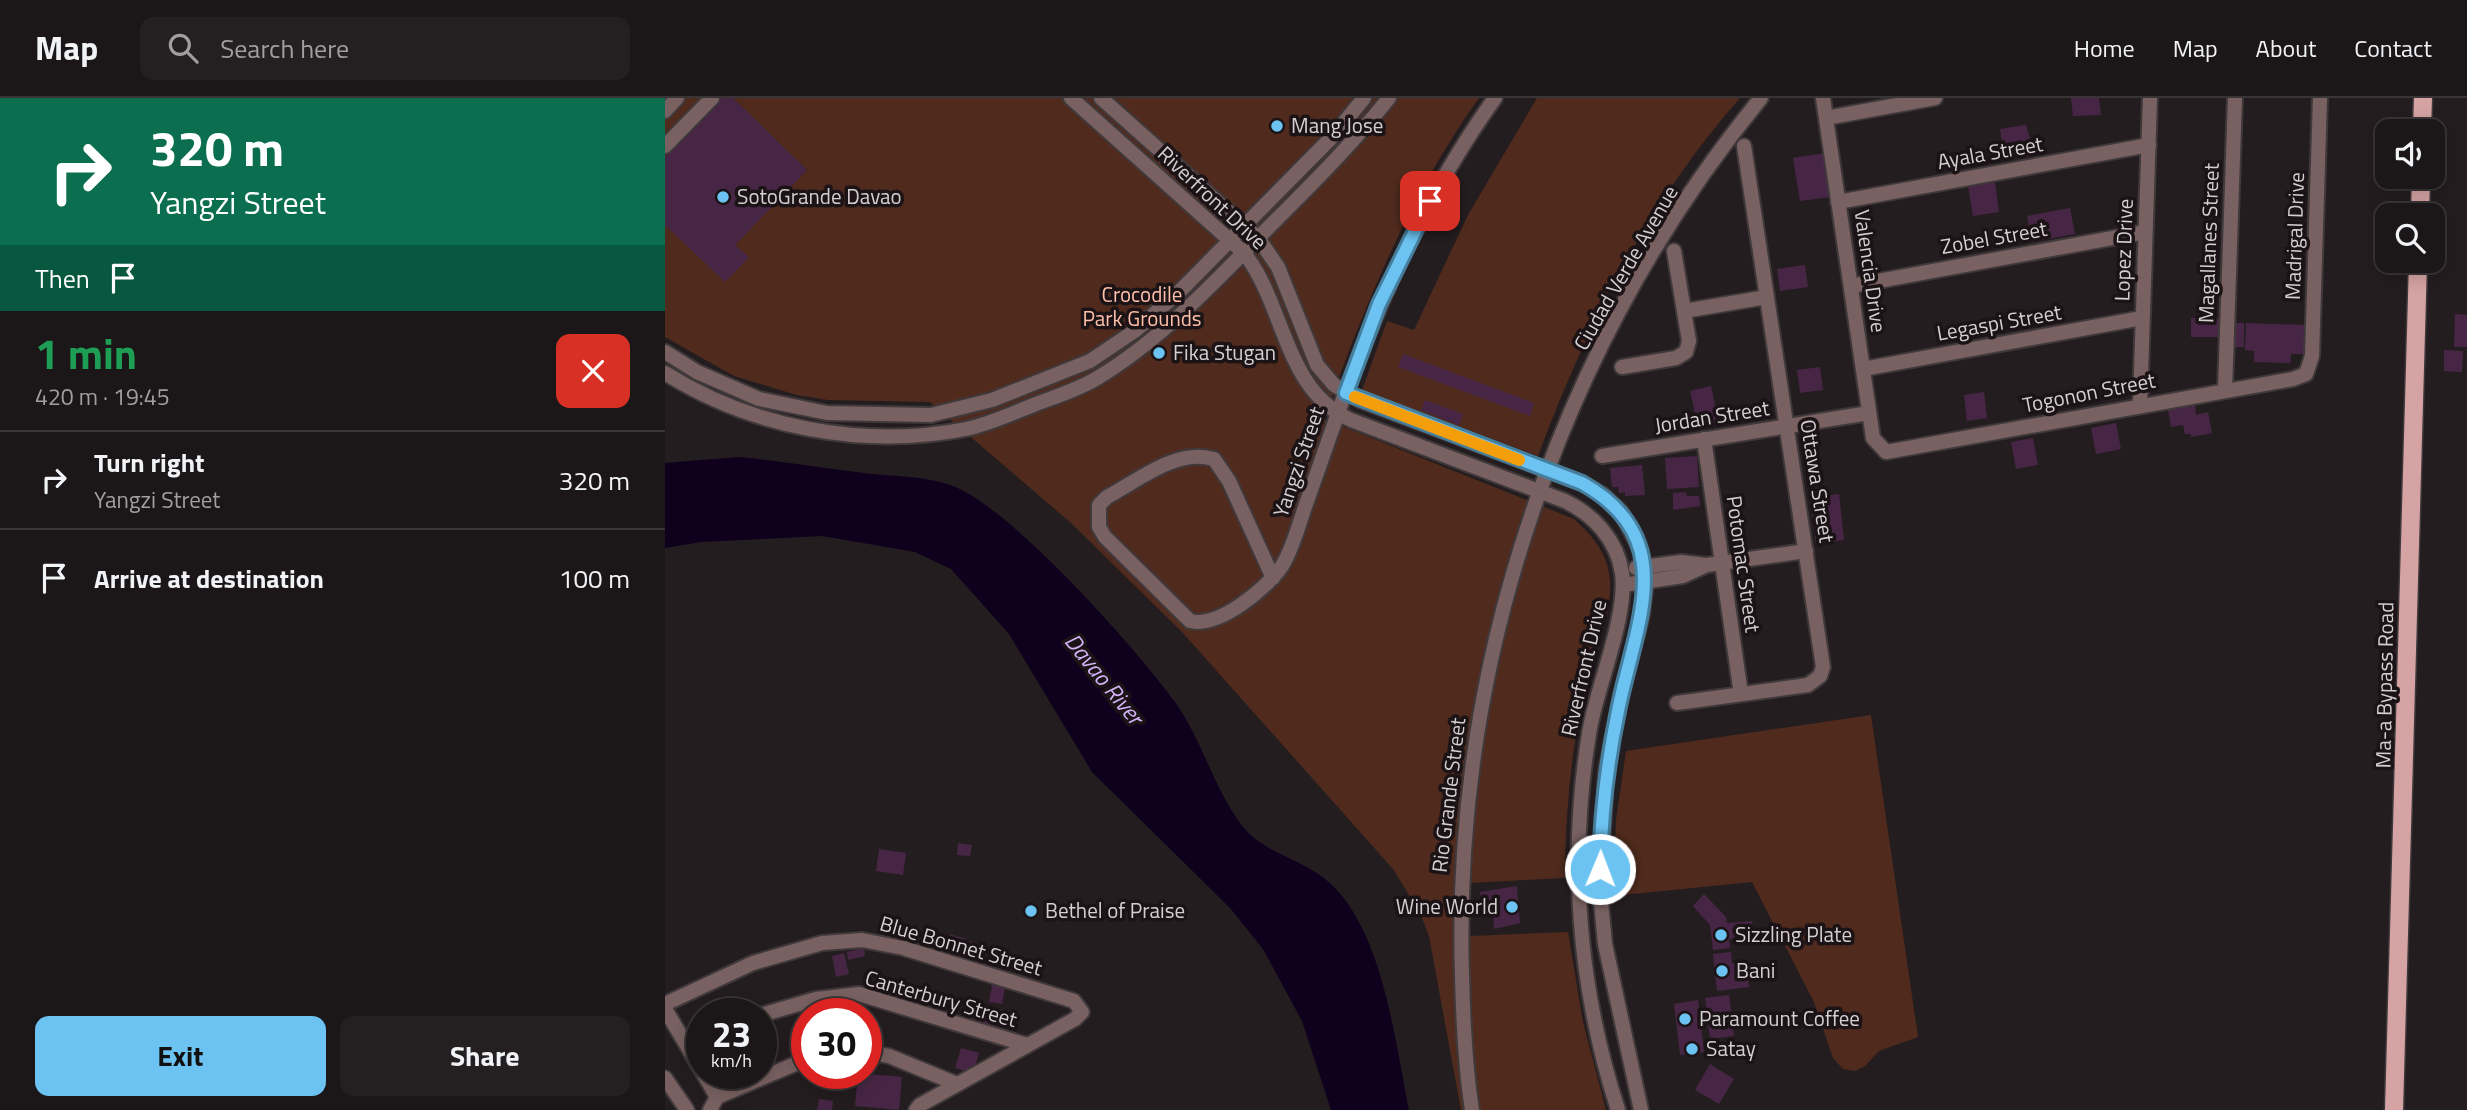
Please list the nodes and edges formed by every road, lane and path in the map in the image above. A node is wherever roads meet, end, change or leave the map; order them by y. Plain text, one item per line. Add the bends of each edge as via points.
1 (677, 98) edge
2 (712, 98) edge
3 (1071, 98) edge
4 (1101, 98) edge
5 (1364, 98) edge
6 (1389, 98) edge
7 (1495, 98) edge
8 (1761, 98) edge
9 (1823, 98) edge
10 (1935, 98) edge
11 (2150, 98) edge
12 (2235, 98) edge
13 (2320, 98) edge
14 (2423, 98) edge
15 (665, 111) edge
16 (1826, 118) junction
17 (2422, 119) edge
18 (2148, 145) junction
19 (665, 146) edge
20 (1744, 146) dead end
21 (1838, 202) junction
22 (1243, 224) junction
23 (2145, 232) junction
24 (1258, 238) junction
25 (1229, 239) junction
26 (1674, 251) dead end
27 (1244, 253) junction
28 (2418, 273) edge
29 (1851, 286) junction
30 (1767, 298) junction
31 (1684, 311) junction
32 (2143, 318) junction
33 (665, 353) edge
34 (1622, 367) dead end
35 (1863, 369) junction
36 (665, 373) edge
37 (2306, 374) joint
38 (2225, 390) junction
39 (1346, 393) junction
40 (2140, 404) junction
41 (1870, 413) junction
42 (1338, 414) junction
43 (1787, 426) junction
44 (1704, 439) junction
45 (1880, 449) joint
46 (1602, 456) dead end
47 (1549, 471) junction
48 (1541, 492) junction
49 (1806, 551) junction
50 (1714, 564) junction
51 (1645, 574) junction
52 (1273, 578) junction
53 (1622, 578) junction
54 (1741, 694) junction
55 (1677, 703) dead end
56 (665, 1007) edge
57 (777, 1010) edge
58 (686, 1034) edge
59 (1027, 1045) junction
60 (882, 1055) edge
61 (791, 1067) edge
62 (665, 1078) edge
63 (957, 1084) junction
64 (1634, 1086) junction
65 (1611, 1089) junction
66 (713, 1104) edge
67 (687, 1110) edge
68 (916, 1110) edge
69 (1472, 1110) edge
70 (1618, 1110) edge
71 (1641, 1110) edge
72 (2394, 1110) edge

1 - 15 street
2 - 19 street
3 - 25 street, Riverfront Drive
4 - 22 street, Riverfront Drive
5 - 22 street via 1334,135
6 - 24 street via 1345,151
7 - 39 street, Yangzi Street via 1461,145 1395,269
8 - 47 street, Ciudad Verde Avenue via 1663,235 1590,374
9 - 16 street, Valencia Drive
10 - 16 street
11 - 18 street, Lopez Drive
12 - 38 street, Magallanes Street
13 - 37 street, Madrigal Drive via 2312,356
14 - 17 main road
16 - 21 street, Valencia Drive
18 - 21 street, Ayala Street
18 - 23 street, Lopez Drive
20 - 30 street, Ottawa Street
21 - 29 street, Valencia Drive
22 - 24 street, Riverfront Drive
22 - 25 street
23 - 29 street, Zobel Street
23 - 32 street, Lopez Drive
24 - 27 street
24 - 39 street, Riverfront Drive via 1278,268 1317,365
25 - 27 street, Riverfront Drive
25 - 33 street via 1136,330 1090,361 961,409 931,415 886,415 794,408 730,388
26 - 31 street
27 - 36 street via 1147,343 1098,379 967,429 885,435 789,426 723,405
27 - 42 street, Riverfront Drive via 1262,279 1301,375 1316,397
28 - 72 main road, Ma-a Bypass Road
29 - 35 street, Valencia Drive
30 - 31 street
30 - 43 street, Ottawa Street
31 - 34 street via 1689,341 1686,352 1676,358
32 - 35 street, Legaspi Street
32 - 40 street, Lopez Drive
35 - 41 street, Valencia Drive
37 - 38 street, Togonon Street
38 - 40 street, Togonon Street
39 - 42 street, Yangzi Street
39 - 47 street, Riverfront Drive
40 - 45 street, Togonon Street via 1893,452
41 - 43 street, Jordan Street
41 - 45 street, Valencia Drive via 1873,438
42 - 48 street, Riverfront Drive
42 - 52 street, Yangzi Street via 1290,550
43 - 44 street, Jordan Street
43 - 49 street, Ottawa Street
44 - 46 street, Jordan Street
44 - 50 street, Potomac Street
47 - 48 street, Ciudad Verde Avenue
47 - 51 street, Riverfront Drive via 1603,495 1621,512 1633,530
48 - 53 street, Riverfront Drive via 1581,509 1600,525 1617,554
48 - 69 street, Rio Grande Street via 1504,604 1475,734 1467,802 1460,923 1464,1043
49 - 50 street
49 - 54 street, Ottawa Street via 1822,672 1808,685
50 - 51 street via 1683,576
50 - 54 street, Potomac Street
51 - 53 street
51 - 64 street, Riverfront Drive via 1642,615 1606,771 1601,827 1605,944
52 - 52 street, Yangzi Street via 1235,608 1205,622 1190,621 1105,537 1099,527 1099,505 1177,459 1215,459
53 - 65 street, Riverfront Drive via 1619,615 1596,692 1577,827 1583,950
54 - 55 street, Ottawa Street
56 - 58 street
56 - 59 street, Blue Bonnet Street via 753,963 822,943 862,940 903,948 1074,1001 1082,1012 1075,1019
57 - 59 street, Canterbury Street via 816,999 859,994
59 - 63 street
60 - 63 street
61 - 66 street
62 - 67 street
63 - 68 street
64 - 65 street
64 - 71 street, Riverfront Drive
65 - 70 street, Riverfront Drive

